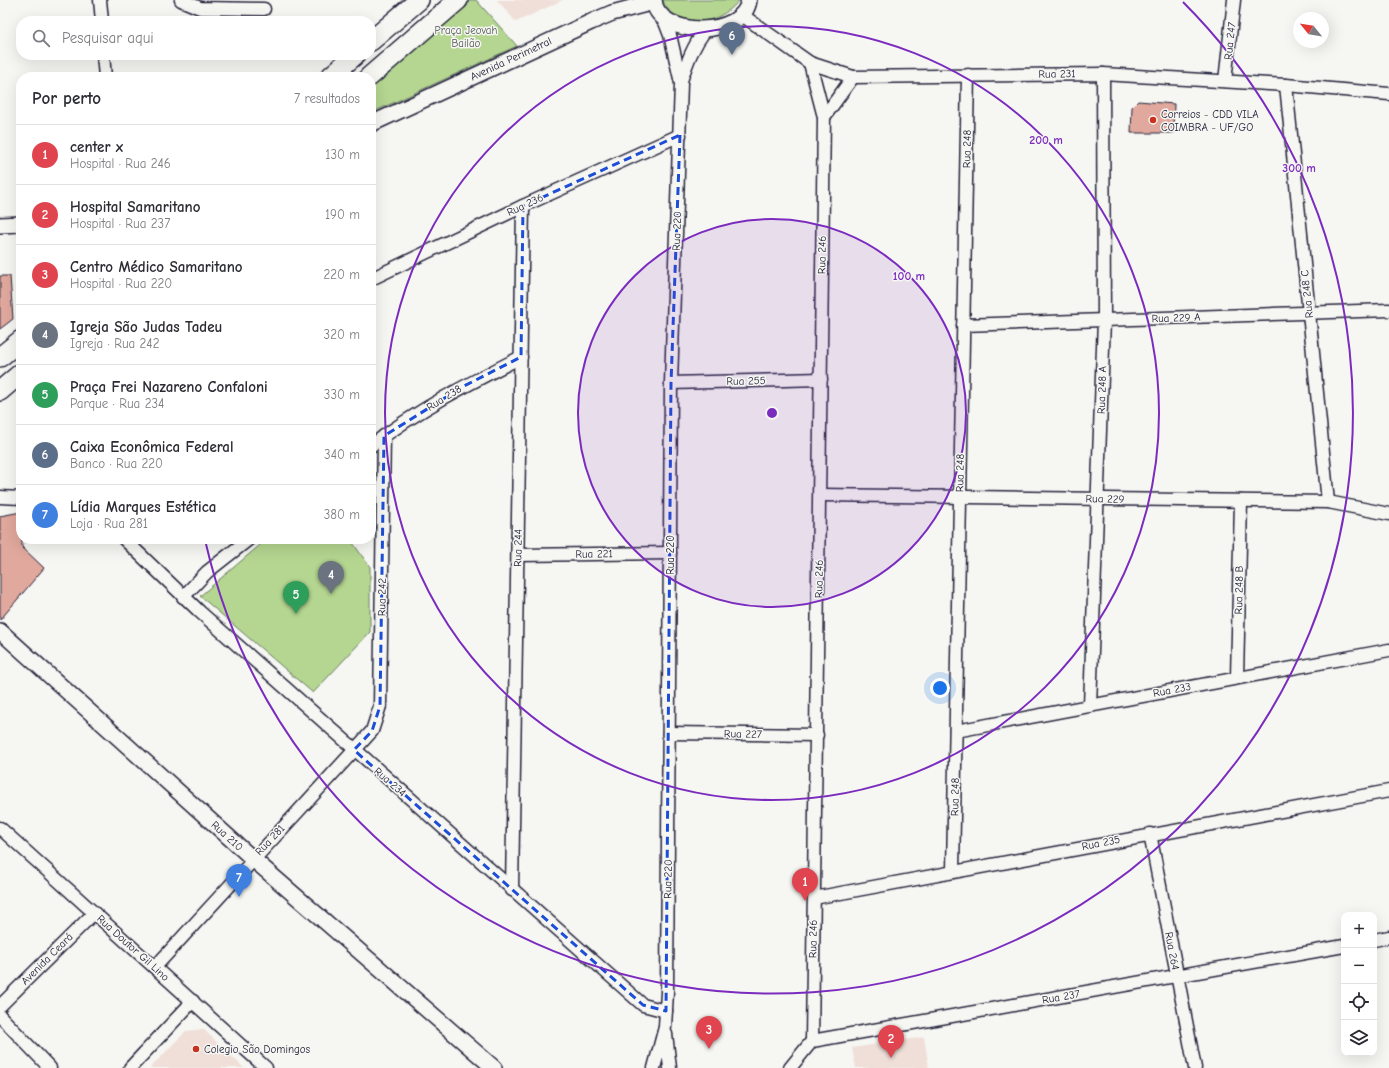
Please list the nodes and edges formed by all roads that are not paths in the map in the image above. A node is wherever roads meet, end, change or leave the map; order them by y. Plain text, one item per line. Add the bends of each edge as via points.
1 (100, 0) edge
2 (181, 0) edge
3 (419, 0) edge
4 (458, 0) edge
5 (749, 0) edge
6 (1234, 0) edge
7 (654, 1) edge
8 (264, 9) dead end
9 (742, 15) junction
10 (102, 16) edge
11 (663, 17) junction
12 (706, 29) junction
13 (376, 38) edge
14 (104, 60) edge
15 (349, 60) edge
16 (810, 63) junction
17 (105, 72) edge
18 (336, 72) edge
19 (375, 72) edge
20 (1103, 74) junction
21 (968, 75) junction
22 (853, 77) junction
23 (1225, 81) junction
24 (680, 83) junction
25 (1286, 85) junction
26 (1389, 94) edge
27 (824, 117) junction
28 (376, 122) edge
29 (680, 135) junction
30 (523, 206) junction
31 (16, 224) edge
32 (0, 225) edge
33 (376, 277) edge
34 (1389, 310) edge
35 (1309, 313) junction
36 (1104, 320) junction
37 (963, 325) junction
38 (16, 344) edge
39 (0, 357) edge
40 (522, 357) junction
41 (16, 377) edge
42 (821, 379) junction
43 (671, 383) junction
44 (0, 391) edge
45 (384, 436) junction
46 (376, 442) edge
47 (820, 495) junction
48 (0, 497) edge
49 (960, 497) junction
50 (16, 498) edge
51 (1098, 499) junction
52 (1241, 501) junction
53 (1328, 502) junction
54 (1389, 514) edge
55 (129, 544) edge
56 (243, 544) edge
57 (670, 553) junction
58 (518, 555) junction
59 (183, 597) junction
60 (0, 631) edge
61 (1389, 650) edge
62 (1237, 678) junction
63 (1090, 706) junction
64 (956, 731) junction
65 (669, 733) junction
66 (817, 735) junction
67 (354, 750) junction
68 (1389, 791) edge
69 (0, 828) edge
70 (1150, 834) junction
71 (253, 859) junction
72 (953, 871) junction
73 (512, 890) junction
74 (814, 898) junction
75 (94, 913) junction
76 (1389, 937) edge
77 (1377, 939) edge
78 (1341, 947) edge
79 (155, 967) junction
80 (1177, 977) junction
81 (193, 1001) junction
82 (0, 1006) edge
83 (666, 1011) junction
84 (0, 1016) edge
85 (665, 1027) junction
86 (812, 1041) junction
87 (50, 1068) edge
88 (130, 1068) edge
89 (266, 1068) edge
90 (494, 1068) edge
91 (654, 1068) edge
92 (670, 1068) edge
93 (790, 1068) edge
94 (1195, 1068) edge

1 - 10 street
2 - 8 street via 200,8
3 - 13 main road
4 - 19 main road
5 - 9 street
6 - 23 street, Rua 247
7 - 11 street
7 - 28 street, Avenida Perimetral via 590,22
9 - 12 street via 731,23
9 - 16 street, Rua 231
11 - 12 street via 686,27
11 - 24 street, Rua 220 via 670,35
12 - 24 street, Rua 220 via 693,48
14 - 17 street
15 - 18 main road
16 - 22 street, Rua 231
16 - 27 street, Rua 246
20 - 21 street, Rua 231
20 - 23 street, Rua 231
20 - 36 street, Rua 248 A
21 - 22 street, Rua 231
21 - 37 street, Rua 248
22 - 27 street
23 - 25 street, Rua 231
24 - 29 street, Rua 220
25 - 26 street, Rua 231
25 - 35 street, Rua 248 C
27 - 42 street, Rua 246
29 - 30 street, Rua 236
29 - 43 street, Rua 220
30 - 33 street, Rua 236
30 - 40 street, Rua 244
31 - 32 street
34 - 35 street, Rua 229 A
35 - 36 street, Rua 229 A
35 - 53 street, Rua 248 C
36 - 37 street, Rua 229 A
36 - 51 street, Rua 248 A
37 - 49 street, Rua 248
38 - 39 main road
40 - 45 street, Rua 238 via 464,386
40 - 58 street, Rua 244
41 - 44 main road
42 - 43 street, Rua 255
42 - 47 street, Rua 246
43 - 57 street, Rua 220
45 - 46 street, Rua 238
45 - 67 street, Rua 242 via 380,706 372,731
47 - 49 street, Rua 229
47 - 66 street, Rua 246
48 - 50 street
49 - 51 street, Rua 229
49 - 64 street, Rua 248
51 - 52 street, Rua 229
51 - 63 street, Rua 248 A
52 - 53 street, Rua 229
52 - 62 street, Rua 248 B
53 - 54 street, Rua 229
55 - 59 street, Rua 234
56 - 59 street via 207,572
57 - 58 street, Rua 221
57 - 65 street, Rua 220
58 - 73 street, Rua 244
59 - 67 street, Rua 234
60 - 71 street, Rua 210
61 - 62 street, Rua 233
62 - 63 street, Rua 233
63 - 64 street, Rua 233
64 - 72 street, Rua 248
65 - 66 street, Rua 227
65 - 83 street, Rua 220
66 - 74 street, Rua 246
67 - 71 street, Rua 281
67 - 73 street, Rua 234
68 - 70 street, Rua 235
69 - 75 street, Rua Doutor Gil Lino
70 - 72 street, Rua 235
70 - 80 street, Rua 264
71 - 79 street, Rua 281
71 - 90 street, Rua 210
72 - 74 street, Rua 235
73 - 83 street, Rua 234 via 643,1004
74 - 86 street, Rua 246
75 - 79 street, Rua Doutor Gil Lino
75 - 82 street, Avenida Ceará
76 - 77 street
78 - 80 street, Rua 237
79 - 81 street, Rua Doutor Gil Lino
80 - 86 street, Rua 237
80 - 94 street, Rua 264
81 - 88 street
81 - 89 street, Rua Doutor Gil Lino
83 - 85 street, Rua 220
84 - 87 street
85 - 91 street, Rua 220
85 - 92 street, Rua 220
86 - 93 street

